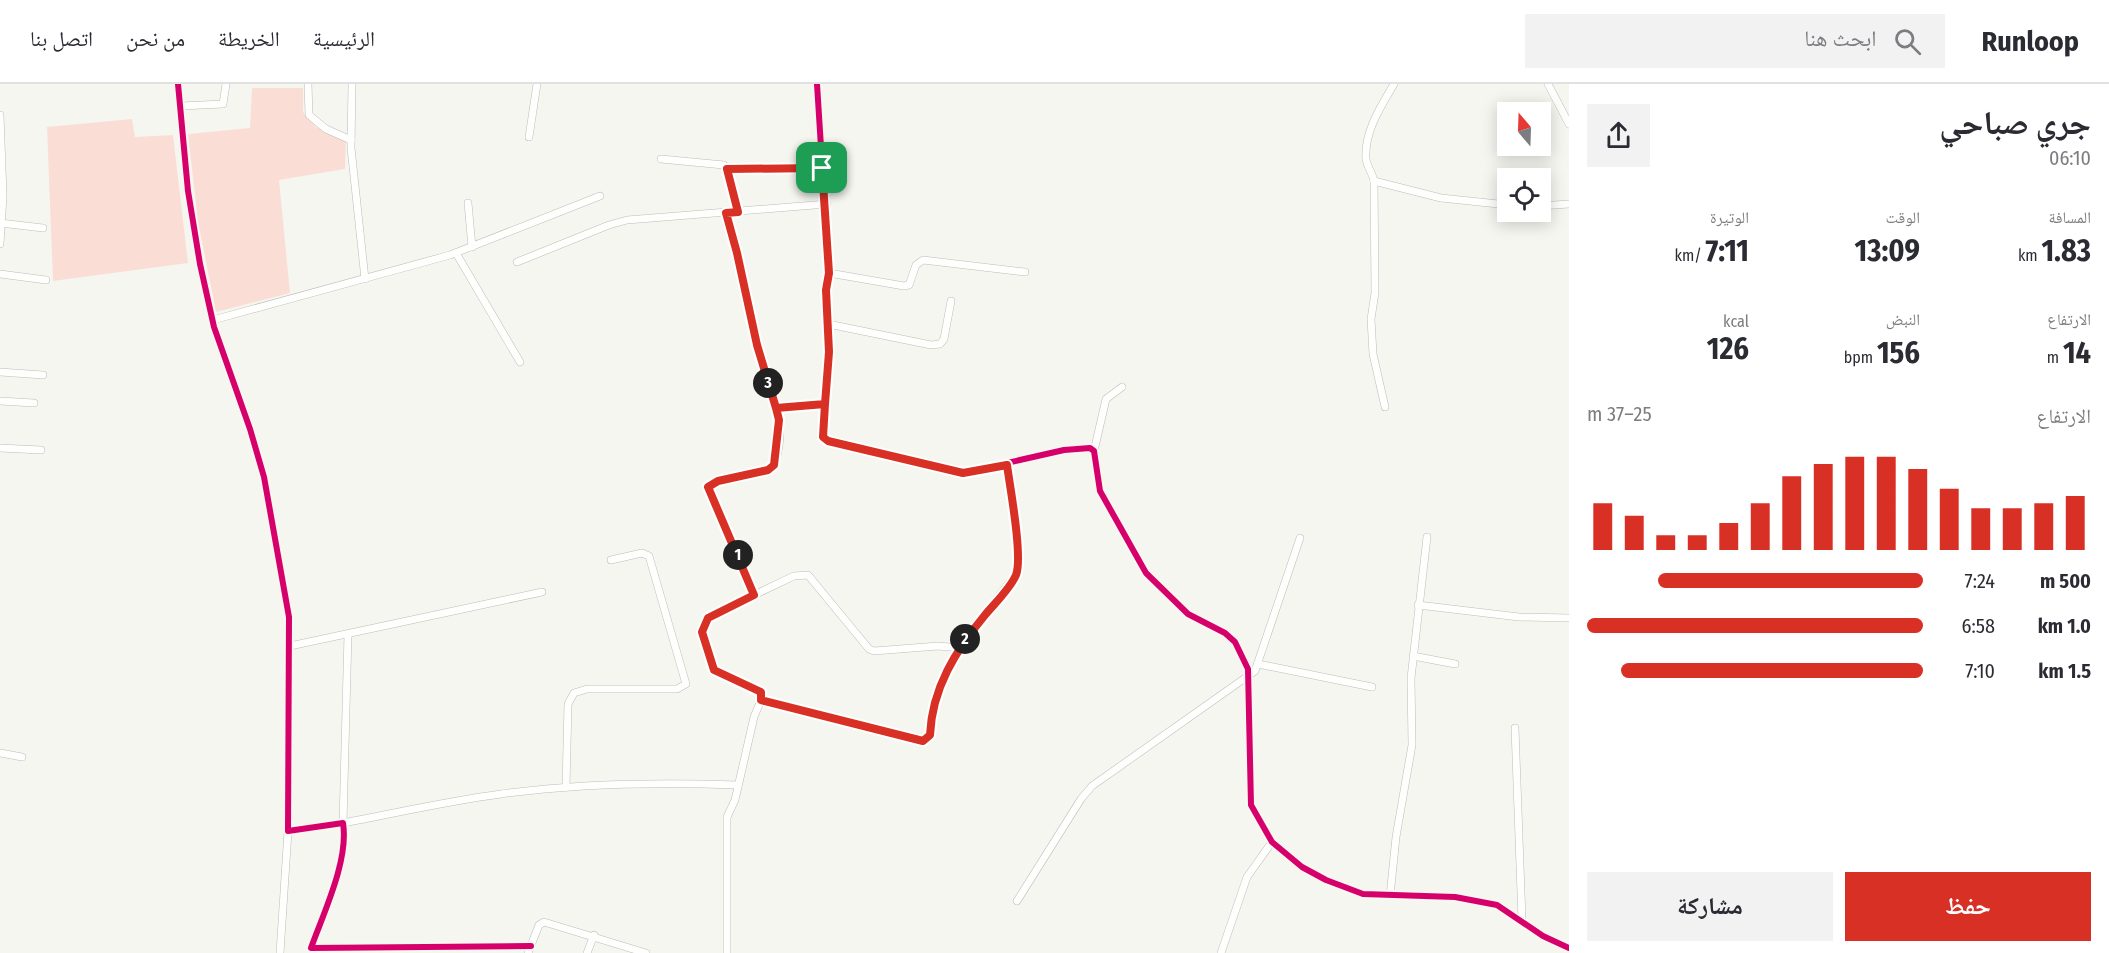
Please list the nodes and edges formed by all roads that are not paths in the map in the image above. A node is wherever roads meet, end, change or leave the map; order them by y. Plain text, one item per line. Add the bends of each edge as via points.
1 (178, 84) edge
2 (226, 84) edge
3 (308, 84) edge
4 (352, 84) edge
5 (537, 84) edge
6 (817, 84) edge
7 (1394, 84) edge
8 (1548, 84) edge
9 (181, 106) junction
10 (0, 115) edge
11 (1569, 124) edge
12 (529, 137) dead end
13 (351, 140) junction
14 (661, 159) dead end
15 (822, 168) junction
16 (727, 169) junction
17 (1374, 181) junction
18 (600, 196) dead end
19 (468, 203) dead end
20 (827, 204) junction
21 (1497, 204) edge
22 (1569, 204) edge
23 (1551, 205) edge
24 (738, 212) junction
25 (726, 213) junction
26 (1, 223) edge
27 (43, 228) dead end
28 (0, 244) edge
29 (472, 247) junction
30 (456, 254) junction
31 (517, 262) dead end
32 (1026, 272) dead end
33 (829, 273) junction
34 (0, 274) edge
35 (365, 279) junction
36 (46, 280) dead end
37 (951, 301) dead end
38 (213, 320) junction
39 (828, 324) junction
40 (520, 362) dead end
41 (0, 372) edge
42 (43, 375) dead end
43 (1122, 387) dead end
44 (0, 400) edge
45 (34, 403) dead end
46 (825, 404) junction
47 (1385, 407) dead end
48 (776, 408) junction
49 (0, 448) edge
50 (41, 450) dead end
51 (1094, 451) junction
52 (1007, 465) junction
53 (1427, 537) dead end
54 (1300, 538) dead end
55 (611, 560) dead end
56 (542, 592) dead end
57 (754, 595) junction
58 (1418, 605) junction
59 (1569, 618) edge
60 (348, 634) junction
61 (290, 646) junction
62 (960, 648) junction
63 (1413, 656) junction
64 (1258, 664) junction
65 (1455, 664) dead end
66 (1248, 678) junction
67 (1372, 687) dead end
68 (761, 700) junction
69 (1515, 728) dead end
70 (0, 753) edge
71 (22, 757) dead end
72 (738, 785) junction
73 (566, 787) junction
74 (344, 823) junction
75 (288, 831) junction
76 (1272, 842) junction
77 (1390, 896) junction
78 (1017, 901) dead end
79 (1522, 920) junction
80 (594, 935) junction
81 (1569, 948) edge
82 (529, 949) edge
83 (310, 950) edge
84 (280, 953) edge
85 (587, 953) edge
86 (646, 953) edge
87 (727, 953) edge
88 (1221, 953) edge

1 - 9 street
2 - 9 street via 223,104
3 - 13 street via 309,115 326,129
4 - 13 street
5 - 12 street
6 - 15 street
7 - 17 street via 1371,127 1366,147 1366,162
8 - 11 street
9 - 38 street via 188,191
10 - 26 street
13 - 35 street
14 - 16 street via 724,165
15 - 16 street
15 - 20 street
16 - 24 street
17 - 21 street via 1441,198
17 - 47 street via 1372,343
18 - 29 street
19 - 29 street
20 - 24 street
20 - 33 street
22 - 23 street
24 - 25 street
25 - 31 street via 627,220
25 - 48 street
26 - 27 street
26 - 28 street
29 - 30 street
30 - 35 street
30 - 40 street
32 - 33 street via 923,260 916,265 909,285 904,286
33 - 39 street
34 - 36 street
35 - 38 street
37 - 39 street via 940,344
38 - 61 street via 264,477 289,617
39 - 46 street
41 - 42 street
43 - 51 street via 1106,399
44 - 45 street
46 - 48 street
46 - 52 street via 822,431 828,441 963,473
48 - 57 street via 779,420 774,465 708,487
49 - 50 street
51 - 52 street via 1064,450
51 - 66 street via 1100,491 1146,573 1188,614 1235,642 1248,669
52 - 62 street via 1018,558 1016,574
53 - 58 street
54 - 64 street
55 - 73 street via 642,553 649,556 686,684 677,689 587,689 574,693 568,704
56 - 60 street
57 - 62 street via 794,576 808,575 869,649
57 - 68 street via 708,618 702,632 714,670 761,692
58 - 59 street via 1519,617
58 - 63 street
60 - 61 street
60 - 74 street
61 - 75 street
62 - 68 street via 936,696 930,735 923,741
63 - 65 street
63 - 77 street via 1412,745
64 - 66 street
64 - 67 street
66 - 76 street via 1251,805
66 - 78 street via 1216,696 1092,786
68 - 72 street
69 - 79 street
70 - 71 street
72 - 73 street via 645,783
72 - 87 street via 726,827
73 - 74 street via 447,802
74 - 75 street
74 - 83 street via 343,850
75 - 84 street
76 - 77 street via 1302,867 1326,880 1363,894
76 - 88 street via 1247,877
77 - 79 street via 1479,901 1497,905
79 - 81 street
80 - 82 street via 541,922
80 - 85 street
80 - 86 street
82 - 83 street

